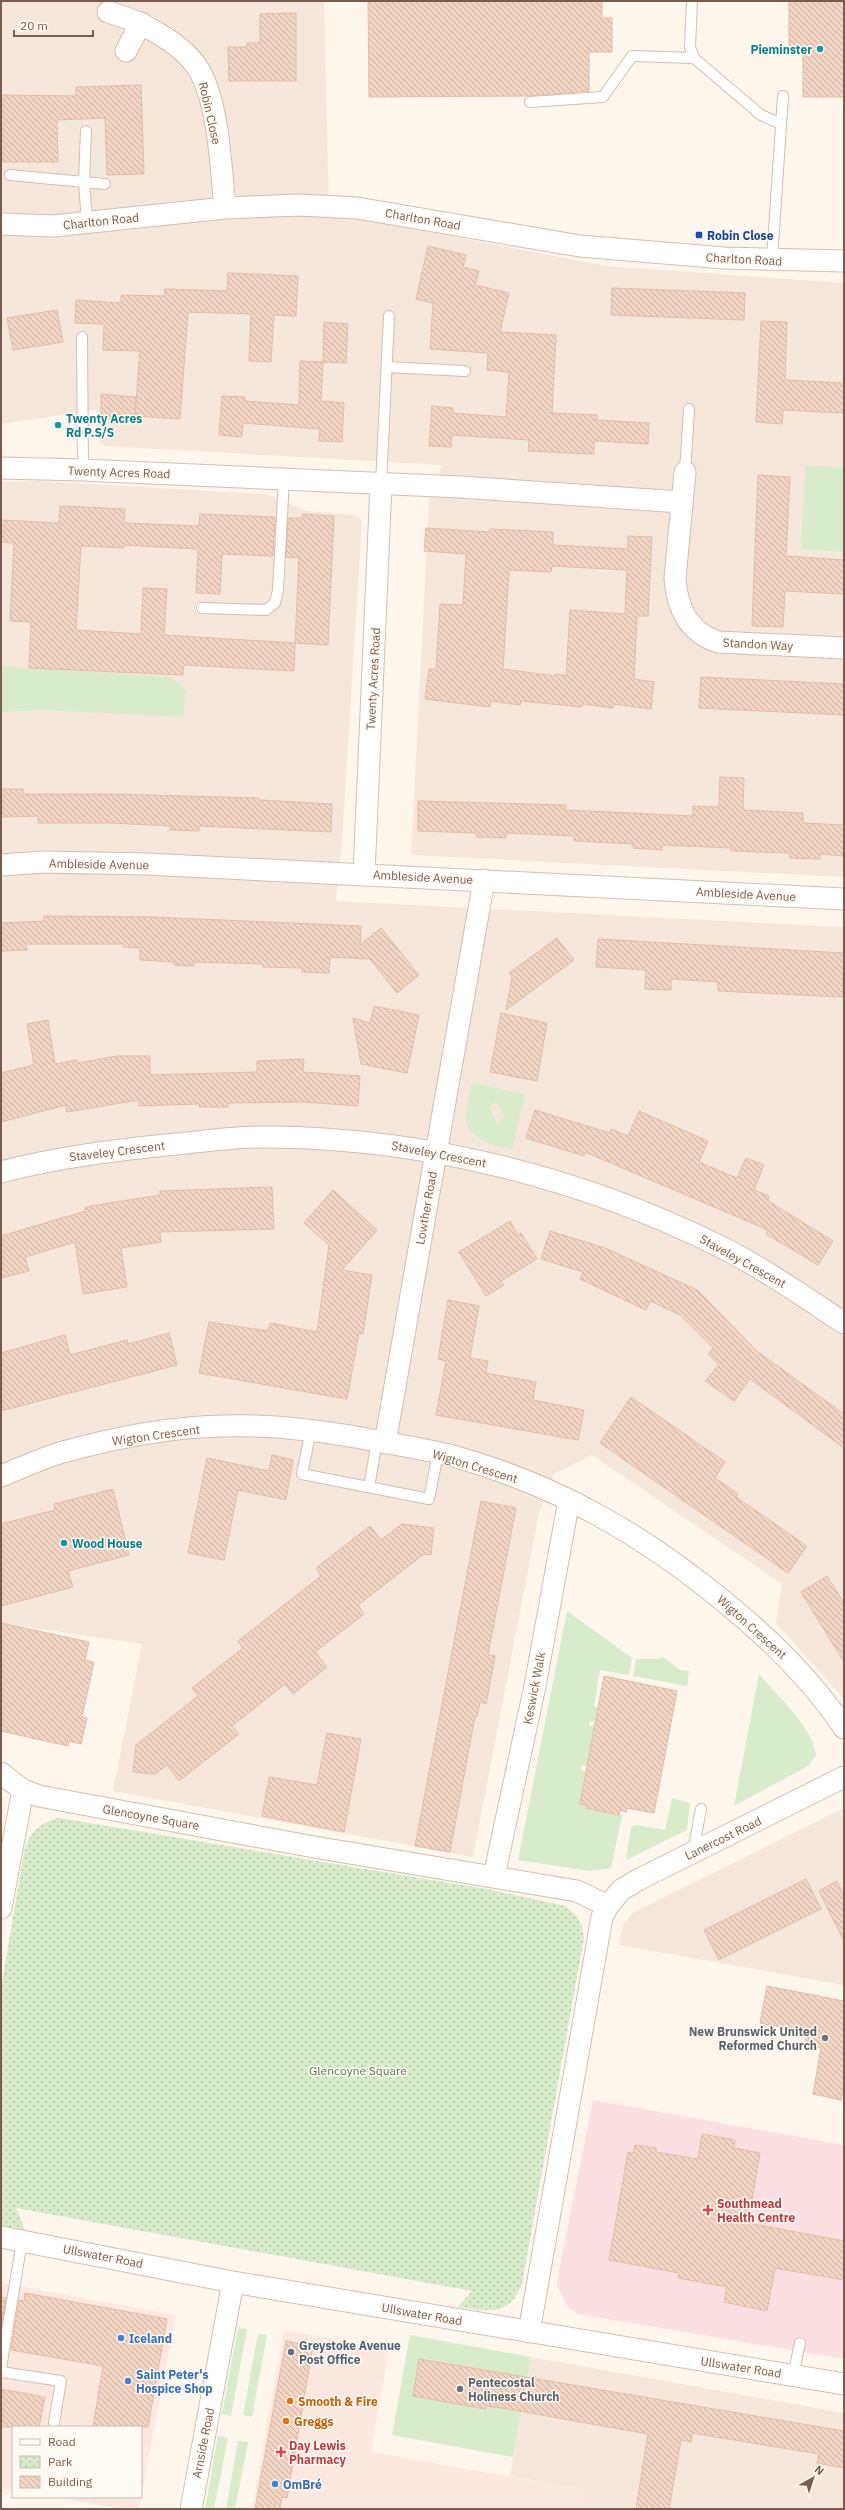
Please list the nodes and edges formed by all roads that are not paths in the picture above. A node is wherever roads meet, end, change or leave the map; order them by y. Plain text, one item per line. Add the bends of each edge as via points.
1 (692, 1) edge
2 (108, 12) dead end
3 (141, 23) junction
4 (126, 51) dead end
5 (694, 58) junction
6 (783, 96) dead end
7 (530, 102) dead end
8 (781, 124) junction
9 (86, 131) dead end
10 (10, 175) dead end
11 (84, 182) junction
12 (105, 184) dead end
13 (225, 208) junction
14 (87, 222) junction
15 (1, 224) edge
16 (772, 260) junction
17 (844, 261) edge
18 (389, 316) dead end
19 (82, 337) dead end
20 (388, 367) junction
21 (465, 371) dead end
22 (689, 409) dead end
23 (1, 468) edge
24 (84, 470) junction
25 (685, 472) joint
26 (284, 480) junction
27 (381, 484) junction
28 (681, 502) junction
29 (202, 608) dead end
30 (844, 648) edge
31 (1, 865) edge
32 (364, 874) junction
33 (484, 880) junction
34 (844, 899) edge
35 (435, 1152) junction
36 (1, 1172) edge
37 (844, 1323) edge
38 (311, 1430) junction
39 (381, 1442) junction
40 (438, 1453) junction
41 (1, 1476) edge
42 (369, 1487) junction
43 (570, 1500) junction
44 (844, 1728) edge
45 (1, 1773) edge
46 (844, 1777) edge
47 (23, 1790) junction
48 (701, 1809) dead end
49 (693, 1852) junction
50 (494, 1876) junction
51 (608, 1906) junction
52 (1, 1908) edge
53 (1, 2237) edge
54 (22, 2241) junction
55 (233, 2282) junction
56 (529, 2332) junction
57 (800, 2343) dead end
58 (1, 2368) edge
59 (1, 2372) edge
60 (793, 2376) junction
61 (844, 2384) edge
62 (54, 2423) dead end
63 (191, 2509) edge

1 - 5 lane via 690,47
2 - 3 street, Robin Close
3 - 4 street
3 - 13 street, Robin Close via 165,38 199,70 219,149
5 - 7 lane via 632,56 603,97
5 - 8 lane via 760,115
6 - 8 lane
8 - 16 lane
9 - 11 lane
10 - 11 lane
11 - 12 lane
11 - 14 lane
13 - 14 street, Charlton Road
13 - 16 street, Charlton Road via 299,205 357,208 580,246
14 - 15 street, Charlton Road via 53,226
16 - 17 street, Charlton Road
18 - 20 lane
19 - 24 lane
20 - 21 lane
20 - 27 lane
22 - 25 lane
23 - 24 street, Twenty Acres Road
24 - 26 street, Twenty Acres Road
25 - 28 street, Standon Way
26 - 27 street, Twenty Acres Road
26 - 29 lane via 278,590 275,603 266,610
27 - 28 street, Twenty Acres Road via 601,495
27 - 32 street, Twenty Acres Road
28 - 30 street, Standon Way via 676,595 688,621 696,630 706,638 718,642
31 - 32 street, Ambleside Avenue via 44,862 147,864
32 - 33 street, Ambleside Avenue
33 - 34 street, Ambleside Avenue
33 - 35 street, Lowther Road
35 - 36 street, Staveley Crescent via 385,1144 271,1137 153,1146 62,1158
35 - 37 street, Staveley Crescent via 522,1171 677,1226 763,1270
35 - 39 street, Lowther Road
38 - 39 street, Wigton Crescent
38 - 41 street, Wigton Crescent via 221,1426 139,1435 62,1452
38 - 42 lane via 302,1474
39 - 40 street, Wigton Crescent
39 - 42 lane
40 - 42 lane via 429,1498
40 - 43 street, Wigton Crescent via 500,1471
43 - 44 street, Wigton Crescent via 634,1534 695,1577 790,1661 827,1703
43 - 50 street, Keswick Walk via 535,1686
45 - 47 street, Glencoyne Square
46 - 49 street, Lanercost Road
47 - 50 street, Glencoyne Square via 39,1796 306,1845
47 - 52 street
48 - 49 lane
49 - 51 street, Lanercost Road via 621,1890
50 - 51 street, Glencoyne Square via 577,1891
51 - 56 street via 602,1917
53 - 54 street, Ullswater Road
54 - 55 street, Ullswater Road
54 - 58 lane
55 - 56 street, Ullswater Road
55 - 63 street, Arnside Road
56 - 60 street, Ullswater Road
57 - 60 lane
59 - 62 lane via 61,2381
60 - 61 street, Ullswater Road

